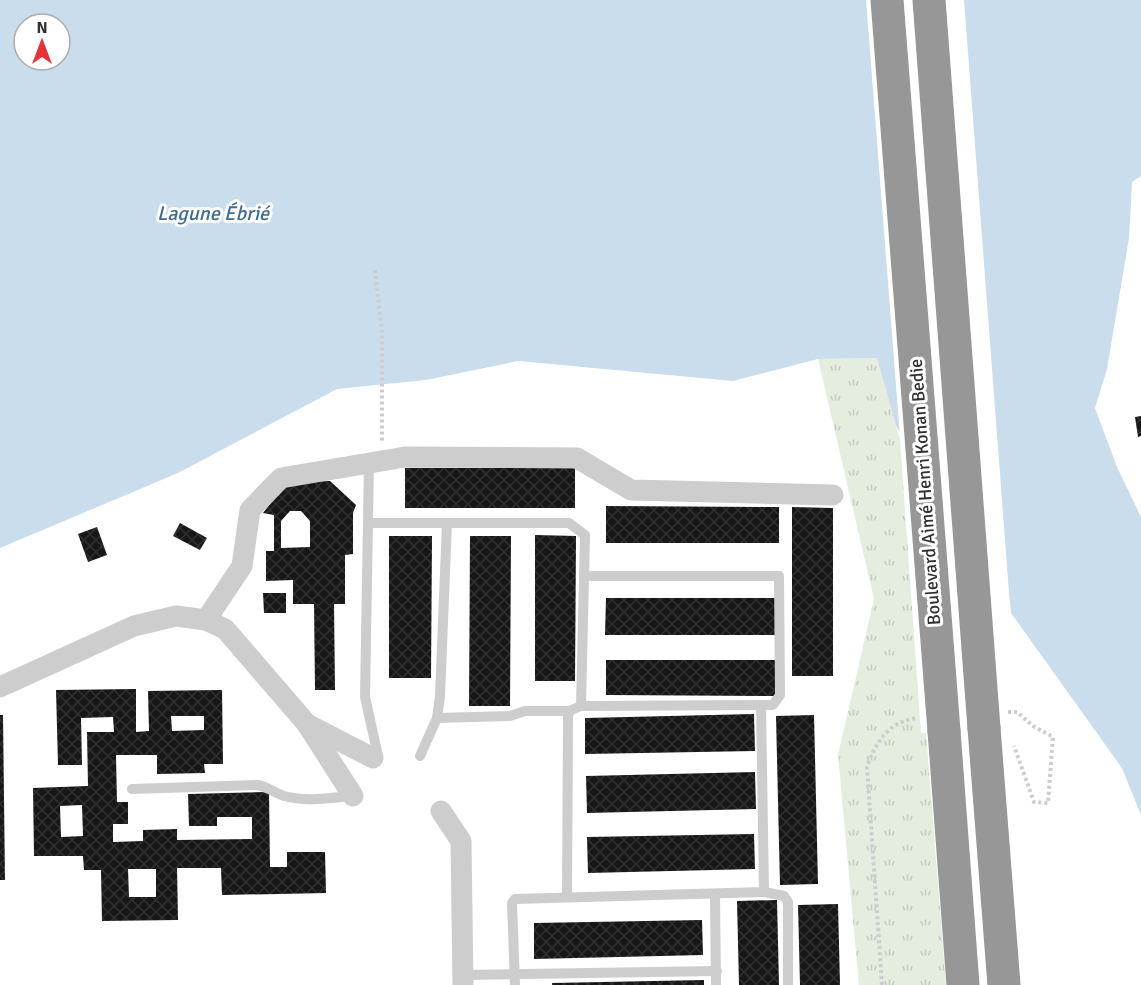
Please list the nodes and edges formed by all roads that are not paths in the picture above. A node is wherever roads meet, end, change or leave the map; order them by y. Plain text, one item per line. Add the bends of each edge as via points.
1 (887, 0) edge
2 (929, 0) edge
3 (376, 462) junction
4 (832, 495) dead end
5 (368, 523) junction
6 (447, 523) junction
7 (584, 576) junction
8 (206, 620) junction
9 (0, 687) edge
10 (761, 705) junction
11 (581, 706) junction
12 (569, 711) junction
13 (437, 718) junction
14 (307, 724) junction
15 (420, 756) dead end
16 (376, 757) joint
17 (132, 789) dead end
18 (353, 796) joint
19 (441, 811) dead end
20 (764, 892) junction
21 (715, 894) junction
22 (567, 897) junction
23 (717, 971) junction
24 (515, 979) edge
25 (463, 980) edge
26 (716, 985) edge
27 (788, 985) edge
28 (963, 985) edge
29 (1004, 985) edge

1 - 28 highway, Boulevard Aimé Henri Konan Bedie, bridge
2 - 29 highway, bridge via 998,733
3 - 4 street via 405,457 577,458 631,490
3 - 5 lane
3 - 8 street via 281,478 250,510 242,566
5 - 6 lane
5 - 16 lane via 365,697
6 - 7 lane via 569,523 585,535
6 - 13 lane
7 - 10 lane via 779,576 780,695 773,705
7 - 11 lane
8 - 9 street via 176,616 134,626
8 - 14 street via 225,630
10 - 11 lane
10 - 20 lane
11 - 12 lane
12 - 13 lane
12 - 22 lane
13 - 15 lane
14 - 16 street
14 - 18 street
17 - 18 lane via 258,785 299,799
19 - 25 street via 461,841
20 - 21 lane
20 - 27 lane via 783,896 788,902
21 - 22 lane
21 - 23 lane
22 - 24 lane via 515,899 512,903
23 - 24 lane
23 - 26 lane
24 - 25 lane

